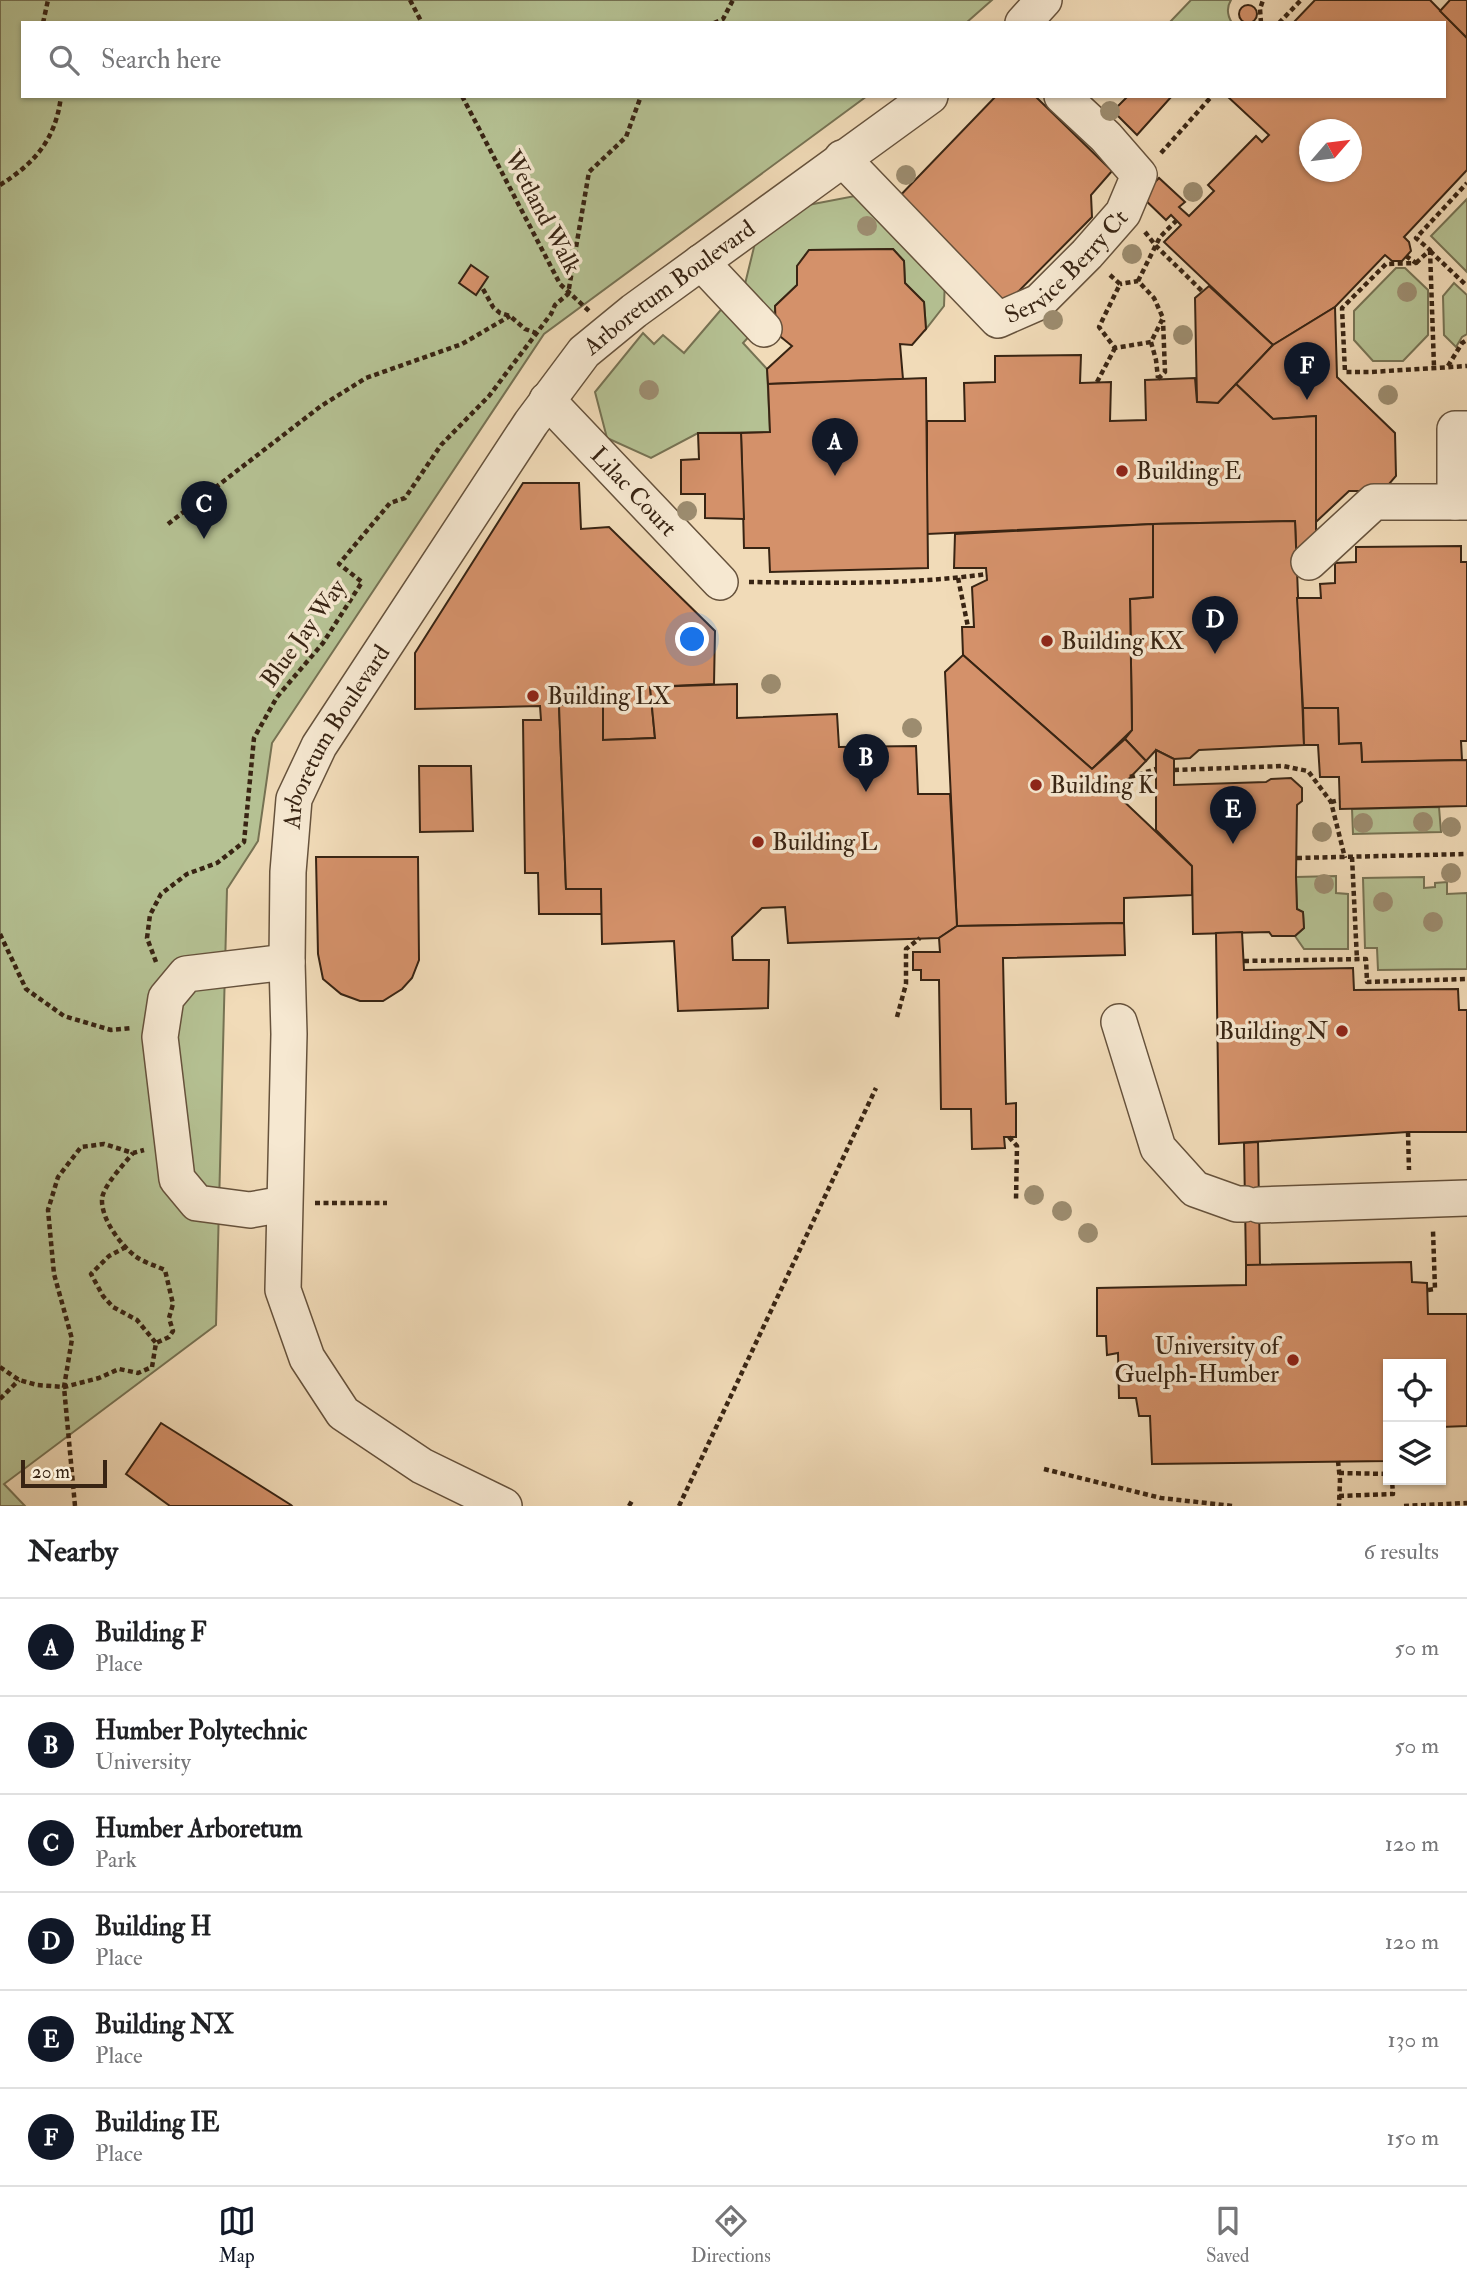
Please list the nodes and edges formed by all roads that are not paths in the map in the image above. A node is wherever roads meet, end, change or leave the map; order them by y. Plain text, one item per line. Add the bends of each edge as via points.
1 (1044, 0) edge
2 (1025, 21) edge
3 (927, 98) edge
4 (1064, 98) edge
5 (842, 158) junction
6 (701, 262) junction
7 (764, 330) dead end
8 (547, 400) junction
9 (1467, 429) edge
10 (1461, 502) edge
11 (1309, 562) dead end
12 (720, 582) road end
13 (287, 962) junction
14 (1119, 1022) dead end
15 (1467, 1198) edge
16 (284, 1204) junction
17 (504, 1506) edge

1 - 2 lane
3 - 5 lane, Arboretum Boulevard
4 - 5 lane, Service Berry Ct via 1139,175 1123,213 1087,254 1039,303 998,320
5 - 6 lane, Arboretum Boulevard
6 - 7 lane
6 - 8 lane, Arboretum Boulevard via 584,352
8 - 12 lane, Lilac Court
8 - 13 lane, Arboretum Boulevard via 319,746 295,799
9 - 10 lane via 1455,429
10 - 11 lane via 1374,502
13 - 16 lane, Arboretum Boulevard
13 - 16 lane via 186,974 166,998 160,1037 177,1179 197,1203 250,1210
14 - 15 lane via 1158,1148 1195,1189 1252,1205
16 - 17 lane, Arboretum Boulevard via 283,1290 307,1358 343,1413 422,1466

